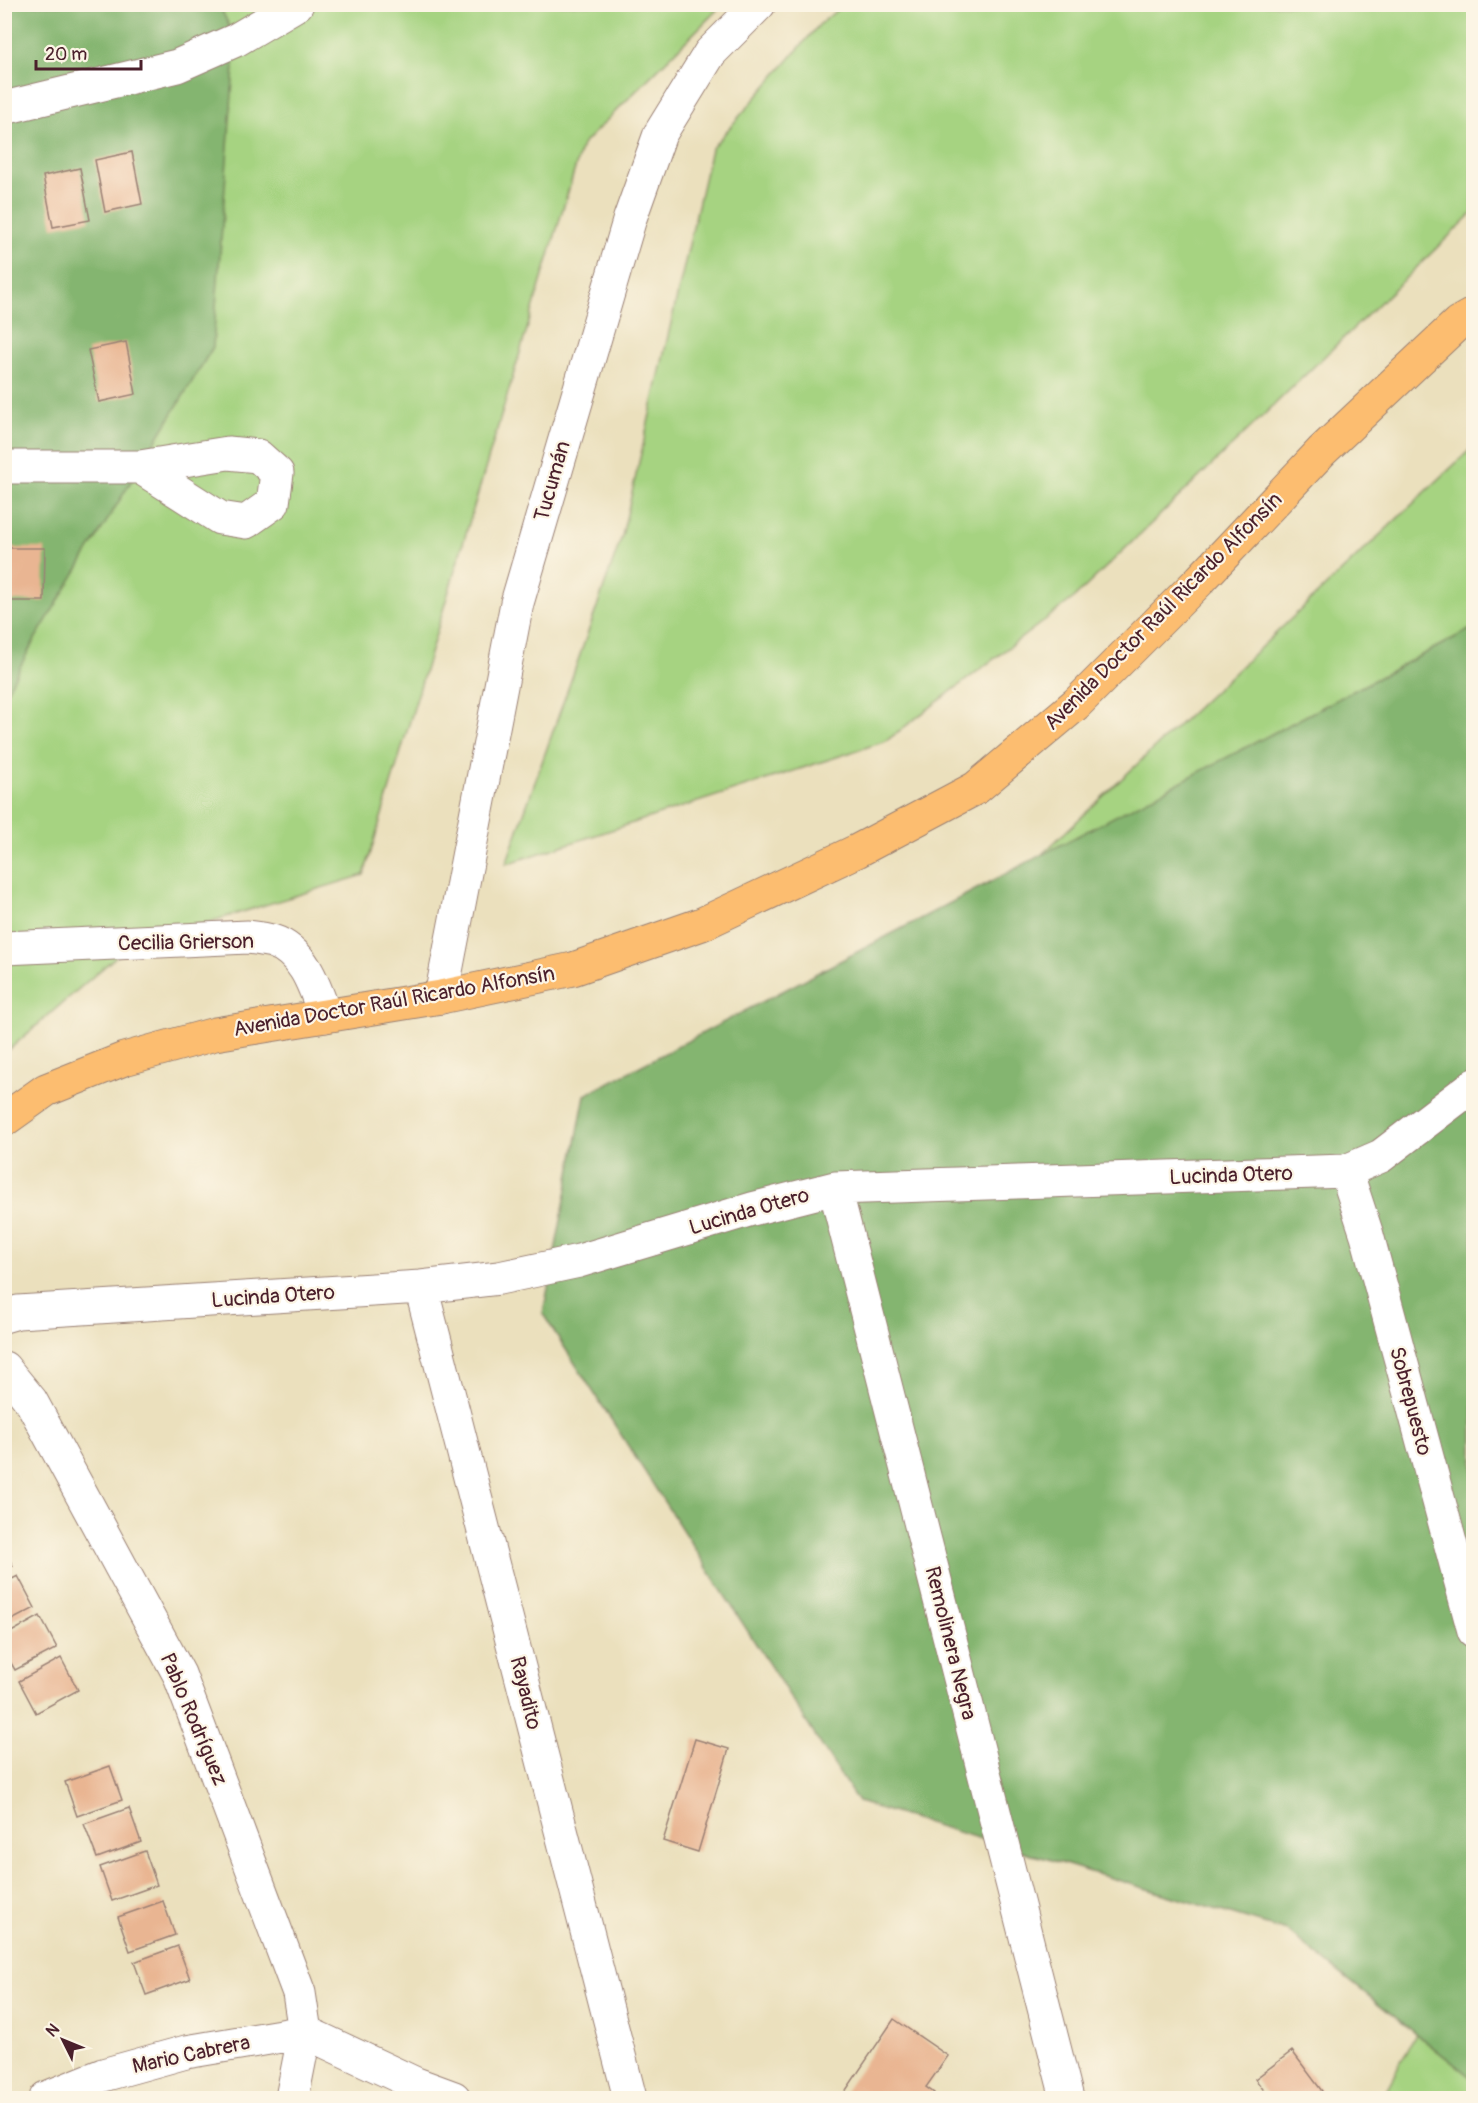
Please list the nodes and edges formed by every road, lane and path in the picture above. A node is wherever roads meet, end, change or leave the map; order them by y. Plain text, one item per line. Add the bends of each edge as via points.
1 (297, 4) edge
2 (759, 4) edge
3 (4, 108) edge
4 (1473, 314) edge
5 (4, 467) edge
6 (140, 467) dead end
7 (4, 948) edge
8 (441, 997) junction
9 (325, 1016) junction
10 (1473, 1085) edge
11 (4, 1120) edge
12 (1346, 1171) junction
13 (835, 1188) junction
14 (421, 1287) junction
15 (4, 1316) edge
16 (4, 1368) edge
17 (1473, 1631) edge
18 (305, 2032) junction
19 (46, 2098) edge
20 (292, 2098) edge
21 (454, 2098) edge
22 (630, 2098) edge
23 (1067, 2098) edge

1 - 3 street via 236,40 177,66
2 - 8 street, Tucumán via 710,53 660,134 630,218 517,603
4 - 8 main road, Avenida Doctor Raúl Ricardo Alfonsín via 1458,323 1322,451 1076,704 976,788 857,851 702,924 573,969
5 - 6 street
7 - 9 street, Cecilia Grierson via 248,937 272,941 292,950 313,981
8 - 9 main road, Avenida Doctor Raúl Ricardo Alfonsín
9 - 11 main road, Avenida Doctor Raúl Ricardo Alfonsín via 214,1034 124,1059 46,1090
10 - 12 street, Lucinda Otero via 1381,1156
12 - 13 street, Lucinda Otero
12 - 17 street, Sobrepuesto via 1367,1235
13 - 14 street, Lucinda Otero via 579,1261 499,1278
13 - 23 street, Remolinera Negra
14 - 15 street, Lucinda Otero via 18,1312
14 - 22 street, Rayadito
16 - 18 street, Pablo Rodríguez via 31,1401 179,1674 299,1993
18 - 19 street, Mario Cabrera via 186,2052 103,2075
18 - 20 street, Pablo Rodríguez
18 - 21 street

